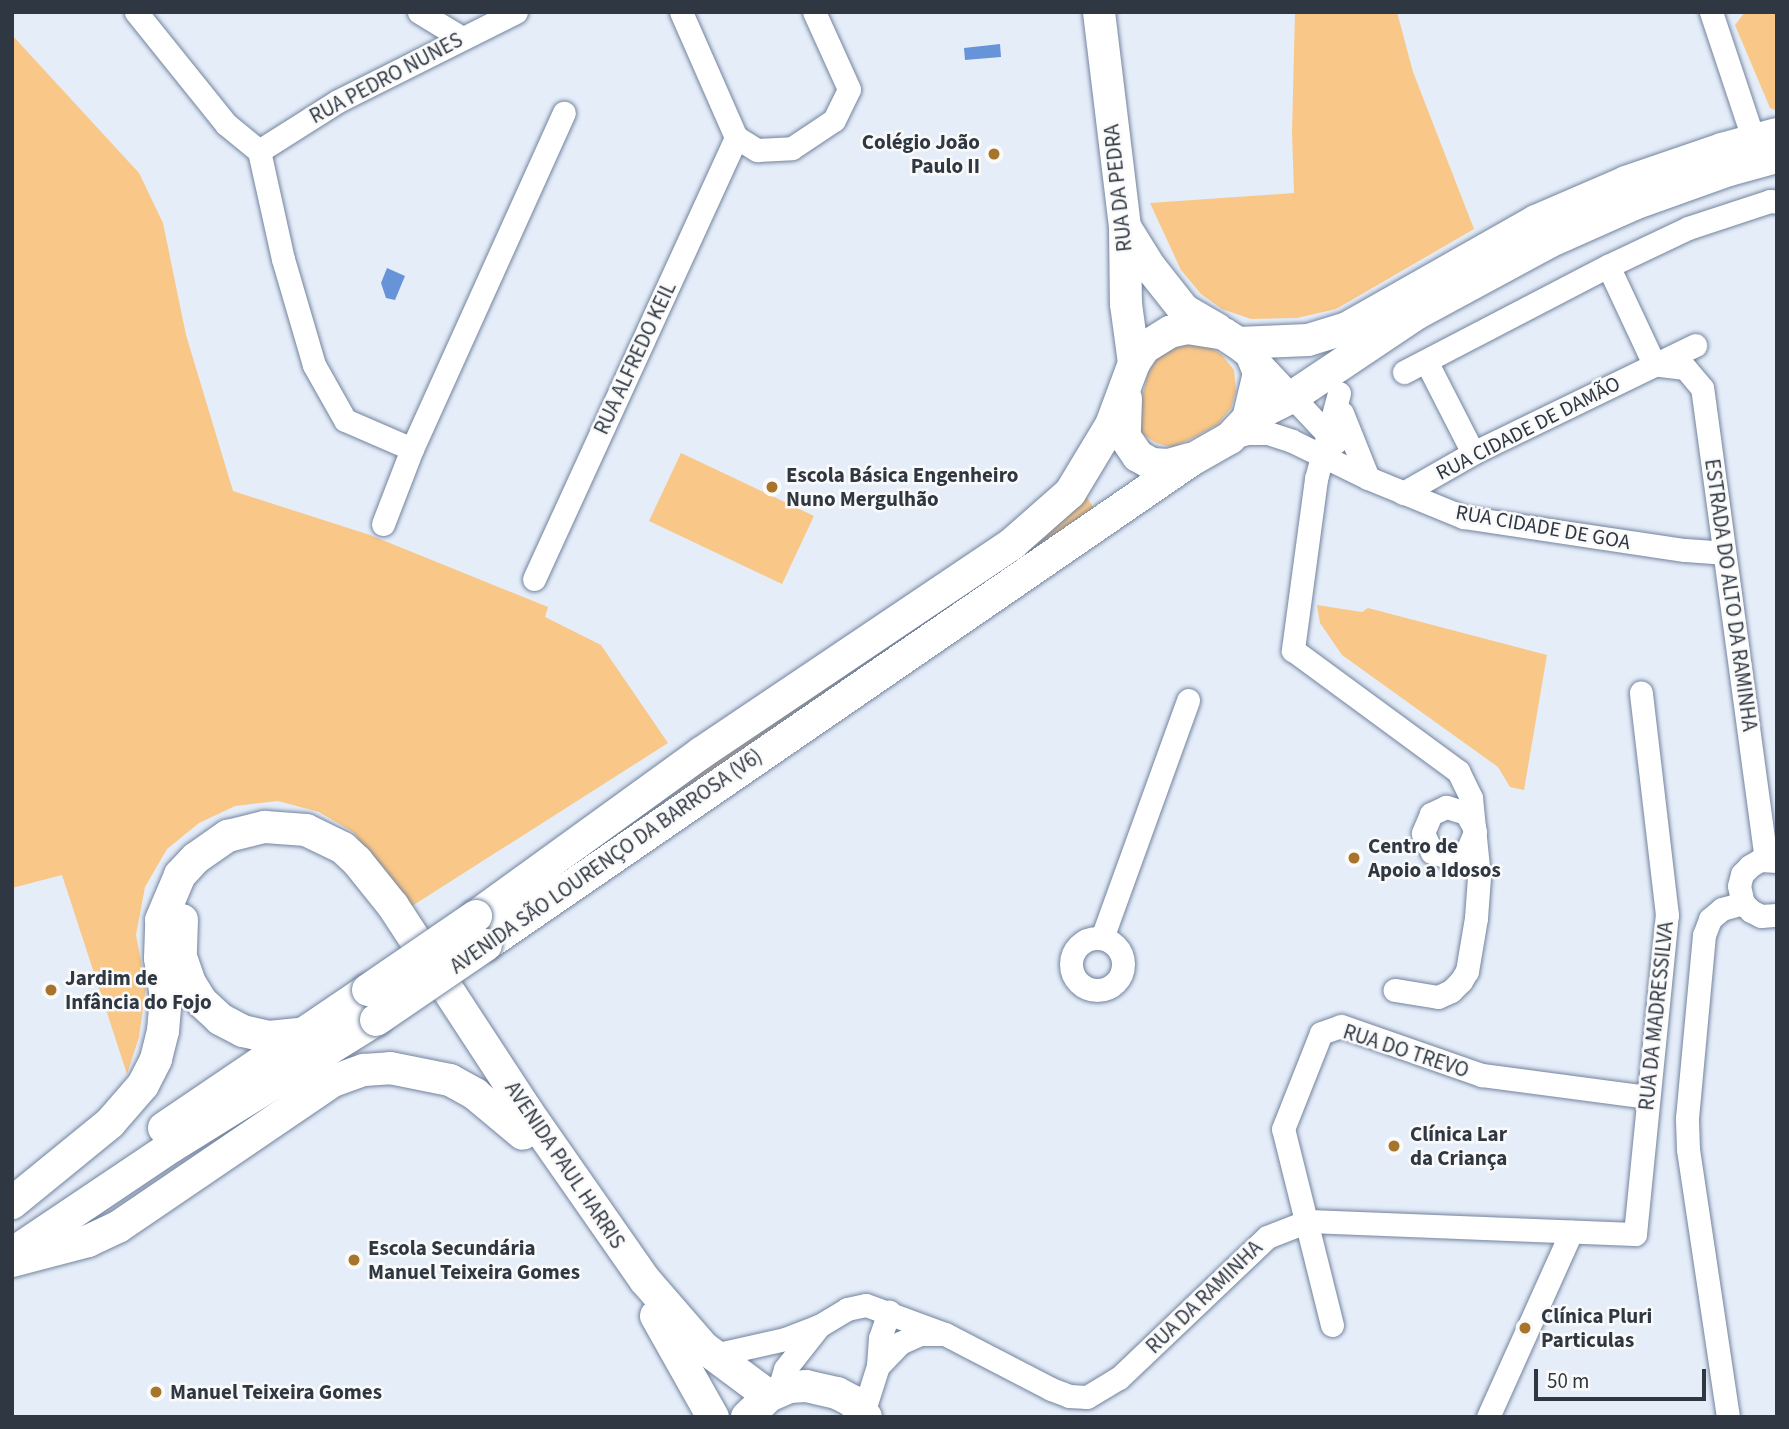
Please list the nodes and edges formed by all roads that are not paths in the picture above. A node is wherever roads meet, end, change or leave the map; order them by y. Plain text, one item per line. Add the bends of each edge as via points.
1 (136, 12) edge
2 (419, 12) edge
3 (516, 12) edge
4 (681, 12) edge
5 (814, 12) edge
6 (1099, 12) edge
7 (1711, 12) edge
8 (462, 38) junction
9 (564, 113) dead end
10 (736, 137) junction
11 (1769, 144) edge
12 (259, 151) junction
13 (1777, 202) edge
14 (1125, 228) junction
15 (1608, 266) junction
16 (1238, 343) junction
17 (1695, 345) dead end
18 (1357, 351) junction
19 (1426, 361) junction
20 (1654, 364) junction
21 (1131, 372) junction
22 (1404, 372) dead end
23 (1339, 393) junction
24 (1292, 397) junction
25 (1239, 429) junction
26 (1325, 444) junction
27 (412, 449) junction
28 (1474, 453) junction
29 (1193, 459) junction
30 (1368, 478) junction
31 (1403, 493) junction
32 (383, 524) dead end
33 (1724, 553) junction
34 (534, 579) dead end
35 (1641, 693) dead end
36 (1188, 700) dead end
37 (1772, 861) edge
38 (1743, 903) junction
39 (1777, 915) edge
40 (481, 930) junction
41 (1102, 938) dead end
42 (1395, 990) dead end
43 (372, 1005) junction
44 (299, 1034) junction
45 (1647, 1097) junction
46 (523, 1134) junction
47 (12, 1203) edge
48 (1308, 1221) junction
49 (1572, 1232) junction
50 (12, 1234) edge
51 (12, 1254) edge
52 (12, 1261) edge
53 (889, 1312) junction
54 (1332, 1325) dead end
55 (819, 1326) junction
56 (945, 1334) junction
57 (714, 1355) junction
58 (878, 1366) junction
59 (765, 1401) edge
60 (864, 1415) edge
61 (713, 1417) edge
62 (1489, 1417) edge
63 (1728, 1417) edge

1 - 12 street via 226,124
2 - 8 street
3 - 8 street, RUA PEDRO NUNES
4 - 10 street
5 - 10 street via 849,89 834,120 792,148 757,150
6 - 14 main road, RUA DA PEDRA
7 - 11 street
8 - 12 street, RUA PEDRO NUNES via 338,101
9 - 27 street
10 - 34 street, RUA ALFREDO KEIL
11 - 16 main road, AVENIDA SÃO LOURENÇO DA BARROSA (V6) via 1626,182 1536,221 1347,328 1308,340
11 - 18 main road, AVENIDA SÃO LOURENÇO DA BARROSA (V6) via 1729,170 1634,204 1549,242
12 - 27 street via 283,259 314,365 345,420
13 - 15 street via 1688,228
14 - 16 main road via 1184,310
14 - 21 main road, RUA DA PEDRA
15 - 19 street
15 - 20 street
16 - 21 main road, AVENIDA SÃO LOURENÇO DA BARROSA (V6) via 1187,328 1170,332 1144,348
16 - 24 street
16 - 25 main road via 1259,373
17 - 20 street, RUA CIDADE DE DAMÃO
18 - 23 street
18 - 24 main road, AVENIDA SÃO LOURENÇO DA BARROSA (V6)
19 - 22 street
19 - 28 street
20 - 28 street, RUA CIDADE DE DAMÃO
20 - 33 street, ESTRADA DO ALTO DA RAMINHA via 1685,368 1702,388
21 - 29 main road, AVENIDA SÃO LOURENÇO DA BARROSA (V6) via 1124,416 1130,448 1152,464
21 - 40 main road, AVENIDA SÃO LOURENÇO DA BARROSA (V6) via 1111,425 1070,493 1013,543 701,753
23 - 26 street
23 - 30 street via 1343,422
24 - 25 main road, AVENIDA SÃO LOURENÇO DA BARROSA (V6)
24 - 26 street
25 - 26 street
25 - 29 main road, AVENIDA SÃO LOURENÇO DA BARROSA (V6)
26 - 30 street
26 - 42 street via 1316,479 1293,650 1448,761 1465,783 1474,830 1479,877 1467,971 1451,992 1438,997
27 - 32 street
28 - 31 street, RUA CIDADE DE DAMÃO
29 - 40 main road, AVENIDA SÃO LOURENÇO DA BARROSA (V6)
30 - 31 street, RUA CIDADE DE GOA
31 - 33 street, RUA CIDADE DE GOA via 1463,517
33 - 37 street, ESTRADA DO ALTO DA RAMINHA
35 - 45 street, RUA DA MADRESSILVA via 1668,915
36 - 41 street
37 - 38 street via 1755,862 1742,874 1739,891
38 - 39 street via 1756,914
38 - 63 street via 1722,909 1710,919 1704,935 1687,1118
40 - 43 main road, AVENIDA SÃO LOURENÇO DA BARROSA (V6), bridge
43 - 44 main road, AVENIDA SÃO LOURENÇO DA BARROSA (V6)
43 - 51 main road, AVENIDA SÃO LOURENÇO DA BARROSA (V6)
44 - 46 main road via 269,1037 243,1031 220,1019 190,983 181,957 181,922 194,889 231,857 278,847 303,849 351,881
44 - 50 main road, AVENIDA SÃO LOURENÇO DA BARROSA (V6)
45 - 48 street, RUA DO TREVO via 1482,1075 1341,1026 1331,1029 1321,1033 1283,1129
45 - 49 street, RUA DA MADRESSILVA via 1635,1234
46 - 52 main road via 475,1094 450,1080 390,1068 364,1070 333,1081 118,1227 88,1241
46 - 61 main road, AVENIDA PAUL HARRIS via 660,1321
47 - 57 main road, AVENIDA PAUL HARRIS via 110,1123 144,1085 163,1031 166,998 161,920 180,875 228,836 265,827 306,830 358,861 393,906 586,1199 653,1290
48 - 49 street, RUA DA RAMINHA
48 - 54 street, RUA DO TREVO
48 - 56 street, RUA DA RAMINHA via 1267,1237 1119,1378 1087,1396 1051,1389
49 - 62 street
53 - 55 street, RUA DA RAMINHA via 858,1306
53 - 56 street, RUA DA RAMINHA
53 - 58 street via 880,1338
55 - 57 street, RUA DA RAMINHA
55 - 59 street
56 - 58 street via 920,1334 900,1343
57 - 59 main road, AVENIDA PAUL HARRIS
58 - 60 street
59 - 60 main road via 806,1385 822,1387 852,1401

